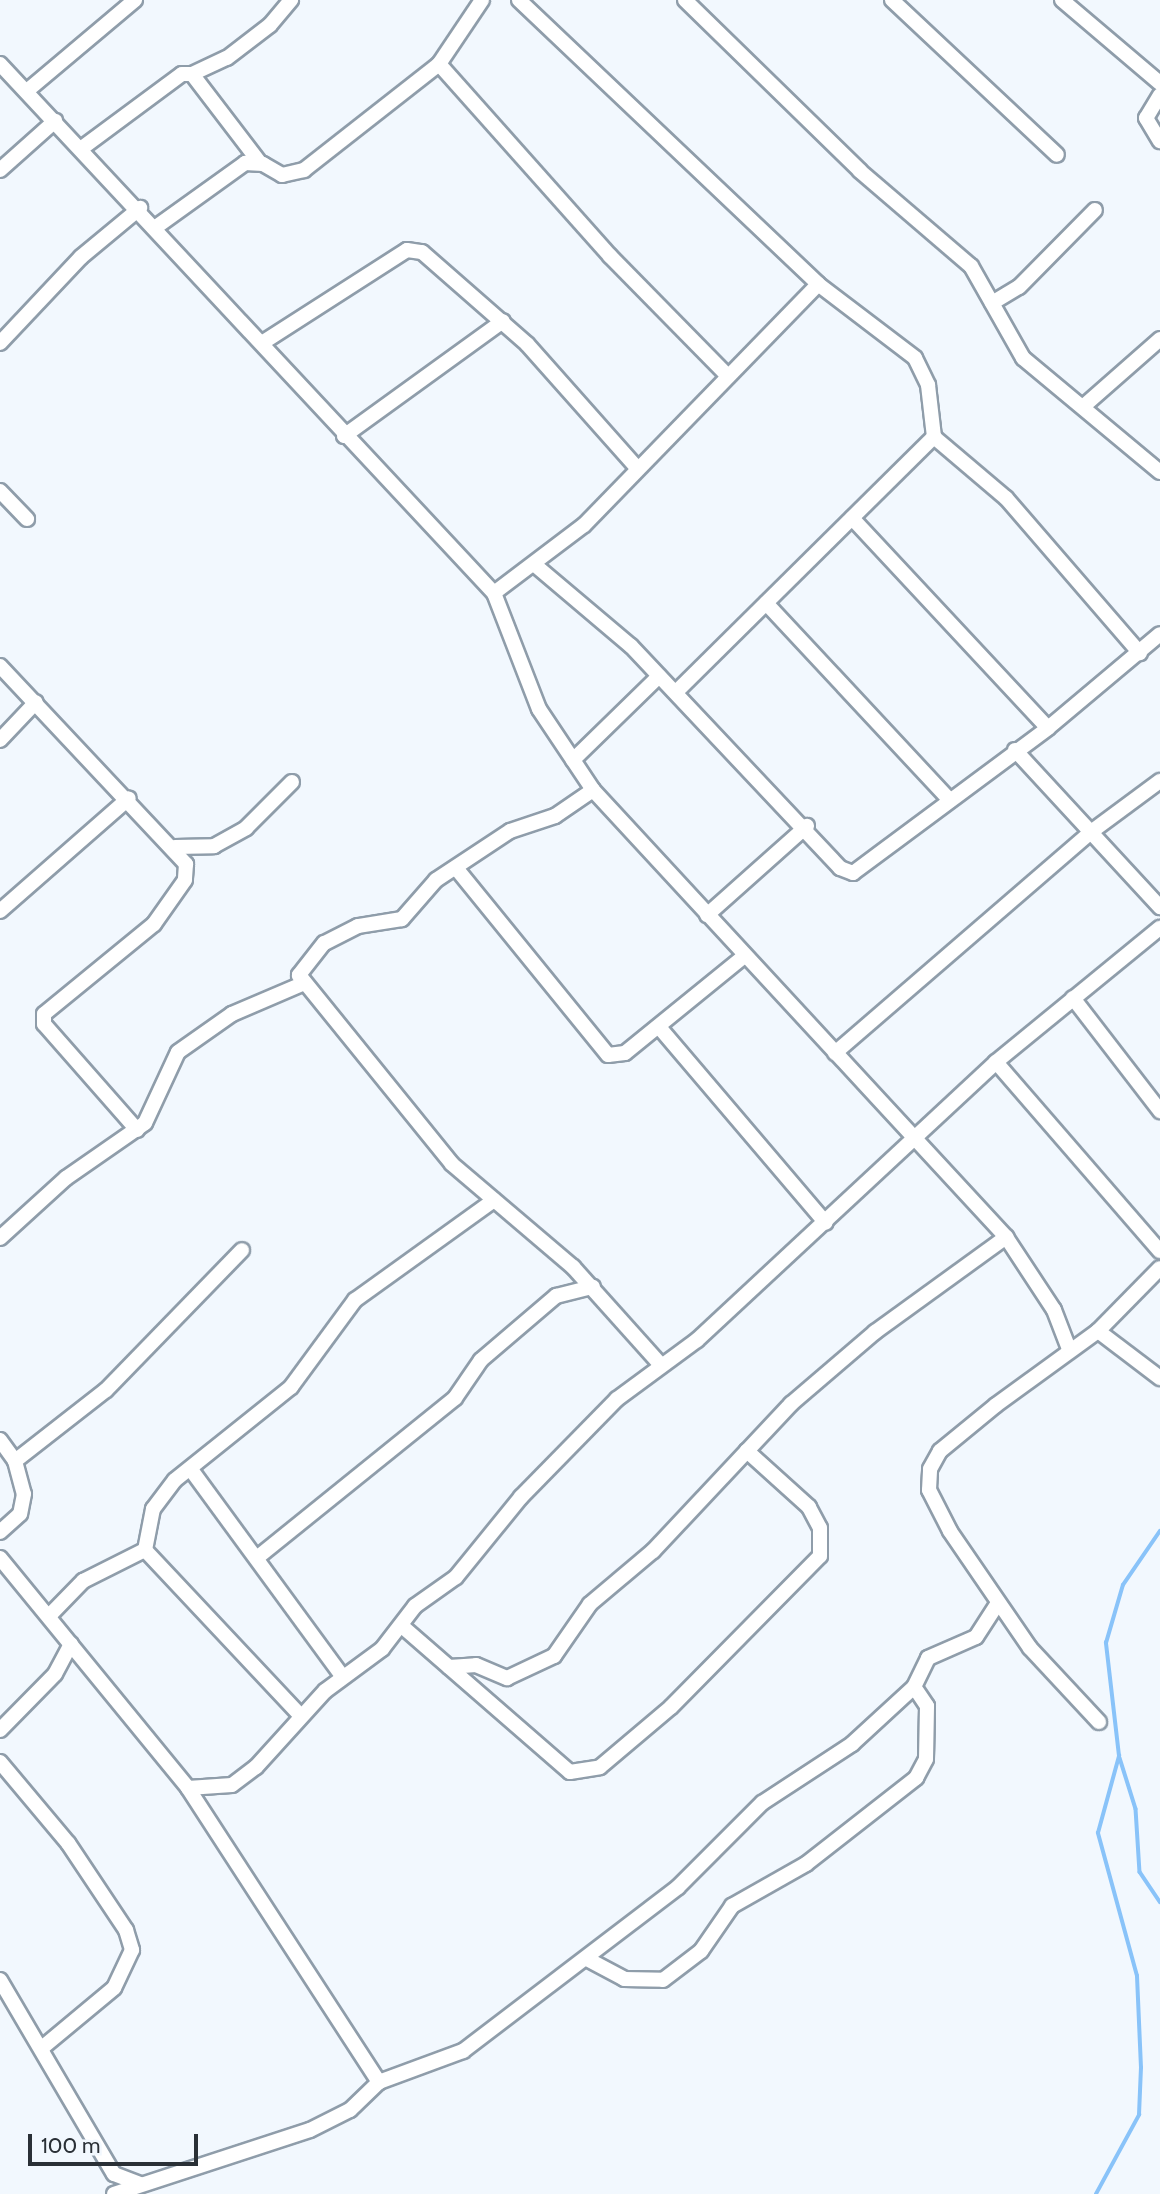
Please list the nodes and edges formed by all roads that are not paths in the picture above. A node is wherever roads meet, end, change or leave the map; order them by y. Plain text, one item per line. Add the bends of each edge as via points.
1 (135, 0) edge
2 (291, 0) edge
3 (482, 0) edge
4 (519, 0) edge
5 (685, 0) edge
6 (892, 0) edge
7 (1062, 0) edge
8 (0, 64) edge
9 (439, 65) junction
10 (192, 74) junction
11 (1160, 83) edge
12 (28, 90) junction
13 (1160, 95) edge
14 (55, 121) junction
15 (1160, 141) edge
16 (82, 148) junction
17 (1057, 155) dead end
18 (260, 163) junction
19 (0, 170) edge
20 (140, 208) junction
21 (1095, 210) dead end
22 (156, 227) junction
23 (818, 284) junction
24 (992, 303) junction
25 (503, 321) junction
26 (1160, 339) edge
27 (0, 343) edge
28 (262, 343) junction
29 (728, 376) junction
30 (1085, 405) junction
31 (344, 436) junction
32 (934, 437) junction
33 (637, 468) junction
34 (1160, 472) edge
35 (0, 491) edge
36 (852, 518) junction
37 (27, 519) dead end
38 (535, 565) junction
39 (494, 593) junction
40 (766, 603) junction
41 (1160, 634) edge
42 (1140, 653) junction
43 (0, 666) edge
44 (659, 676) junction
45 (676, 692) junction
46 (36, 702) junction
47 (1048, 728) junction
48 (0, 740) edge
49 (1015, 750) junction
50 (573, 760) junction
51 (1160, 781) edge
52 (292, 782) dead end
53 (593, 790) junction
54 (129, 798) junction
55 (950, 800) junction
56 (807, 826) junction
57 (1091, 832) junction
58 (175, 847) junction
59 (456, 868) junction
60 (1160, 907) edge
61 (0, 911) edge
62 (707, 915) junction
63 (1160, 928) edge
64 (743, 957) junction
65 (302, 984) junction
66 (1073, 998) junction
67 (659, 1027) junction
68 (835, 1053) junction
69 (996, 1062) junction
70 (1160, 1111) edge
71 (137, 1130) junction
72 (918, 1138) junction
73 (494, 1200) junction
74 (826, 1223) junction
75 (1006, 1237) junction
76 (0, 1238) edge
77 (242, 1250) dead end
78 (1160, 1251) edge
79 (1160, 1268) edge
80 (593, 1287) junction
81 (1098, 1331) junction
82 (1068, 1347) junction
83 (660, 1364) junction
84 (1160, 1378) edge
85 (0, 1440) edge
86 (747, 1451) junction
87 (15, 1461) junction
88 (192, 1471) junction
89 (0, 1532) edge
90 (145, 1550) junction
91 (258, 1556) junction
92 (0, 1558) edge
93 (998, 1603) junction
94 (49, 1616) junction
95 (403, 1627) junction
96 (71, 1644) junction
97 (449, 1667) junction
98 (342, 1676) junction
99 (914, 1687) junction
100 (300, 1716) junction
101 (1099, 1722) dead end
102 (0, 1730) edge
103 (0, 1762) edge
104 (188, 1788) junction
105 (589, 1960) junction
106 (0, 1980) edge
107 (43, 2047) junction
108 (379, 2082) junction
109 (114, 2174) junction
110 (140, 2184) junction
111 (109, 2194) edge
112 (114, 2194) edge

1 - 12 street
2 - 10 street via 270,25 227,58
3 - 9 street
4 - 23 street
5 - 24 street via 860,171 971,266
6 - 17 street
7 - 11 street
8 - 12 street
9 - 18 street via 304,170 282,174
9 - 29 street via 553,195
10 - 16 street via 182,74
10 - 18 street
12 - 14 street
13 - 15 street via 1146,118
14 - 16 street
14 - 19 street
16 - 20 street
18 - 22 street via 245,163
20 - 22 street
20 - 27 street via 81,257
21 - 24 street via 1019,287
22 - 28 street
23 - 29 street
23 - 32 street via 915,358 928,385
24 - 30 street via 1023,358
25 - 28 street via 433,259 407,250
25 - 31 street
25 - 33 street
26 - 30 street
28 - 31 street
29 - 33 street
30 - 34 street
31 - 39 street
32 - 36 street
32 - 42 street via 1014,506
33 - 38 street
35 - 37 street
36 - 40 street
36 - 47 street
38 - 39 street
38 - 44 street
39 - 50 street via 520,670
40 - 45 street
40 - 55 street
41 - 42 street
42 - 47 street
43 - 46 street
44 - 45 street
44 - 50 street
45 - 56 street
46 - 48 street
46 - 54 street
47 - 49 street
49 - 55 street
49 - 57 street
50 - 53 street
51 - 57 street
52 - 58 street via 246,828 214,846
53 - 59 street via 555,816 510,831
53 - 62 street
54 - 58 street
54 - 61 street
55 - 56 street via 853,873 840,868
56 - 62 street
57 - 60 street
57 - 68 street
58 - 71 street via 186,872 172,903 110,965 44,1014 44,1024
59 - 65 street via 436,880 402,919 358,926 324,943 304,963
59 - 67 street via 608,1055 625,1053
62 - 64 street
63 - 66 street
64 - 67 street
64 - 68 street
65 - 71 street via 232,1014 178,1052 152,1112
65 - 73 street via 452,1164
66 - 69 street
66 - 70 street
67 - 74 street
68 - 72 street
69 - 72 street
69 - 78 street
71 - 76 street via 66,1178
72 - 74 street
72 - 75 street
73 - 80 street
73 - 88 street via 355,1300 291,1387
74 - 83 street via 697,1339
75 - 82 street via 1054,1310
75 - 86 street via 875,1332
77 - 87 street via 106,1390
79 - 81 street
80 - 83 street
80 - 91 street via 556,1296 481,1360 455,1398
81 - 82 street
81 - 84 street
82 - 93 street via 940,1451 930,1469 929,1490
83 - 95 street via 521,1497 456,1577 415,1606
85 - 87 street
86 - 97 street via 616,1587 590,1604 554,1657 507,1678 476,1665
86 - 97 street via 809,1507 820,1528 820,1556 671,1707 600,1767 570,1772
87 - 89 street via 24,1507
88 - 90 street via 175,1480 153,1509
88 - 91 street
90 - 94 street via 83,1581
90 - 100 street
91 - 98 street
92 - 94 street
93 - 99 street via 976,1637 928,1658
93 - 101 street via 1030,1648
94 - 96 street
95 - 97 street
95 - 98 street
96 - 102 street via 55,1674
96 - 104 street
98 - 100 street
99 - 105 street via 852,1744 762,1802 678,1886
99 - 105 street via 927,1706 926,1759 916,1778 796,1871 732,1906 701,1951 663,1980 624,1979
100 - 104 street via 232,1785
103 - 107 street via 68,1843 126,1930 132,1950 114,1988
104 - 108 street
105 - 108 street via 561,1970 463,2052
106 - 107 street
107 - 109 street
108 - 110 street via 350,2110 310,2130
109 - 110 street
109 - 111 street
110 - 112 street

